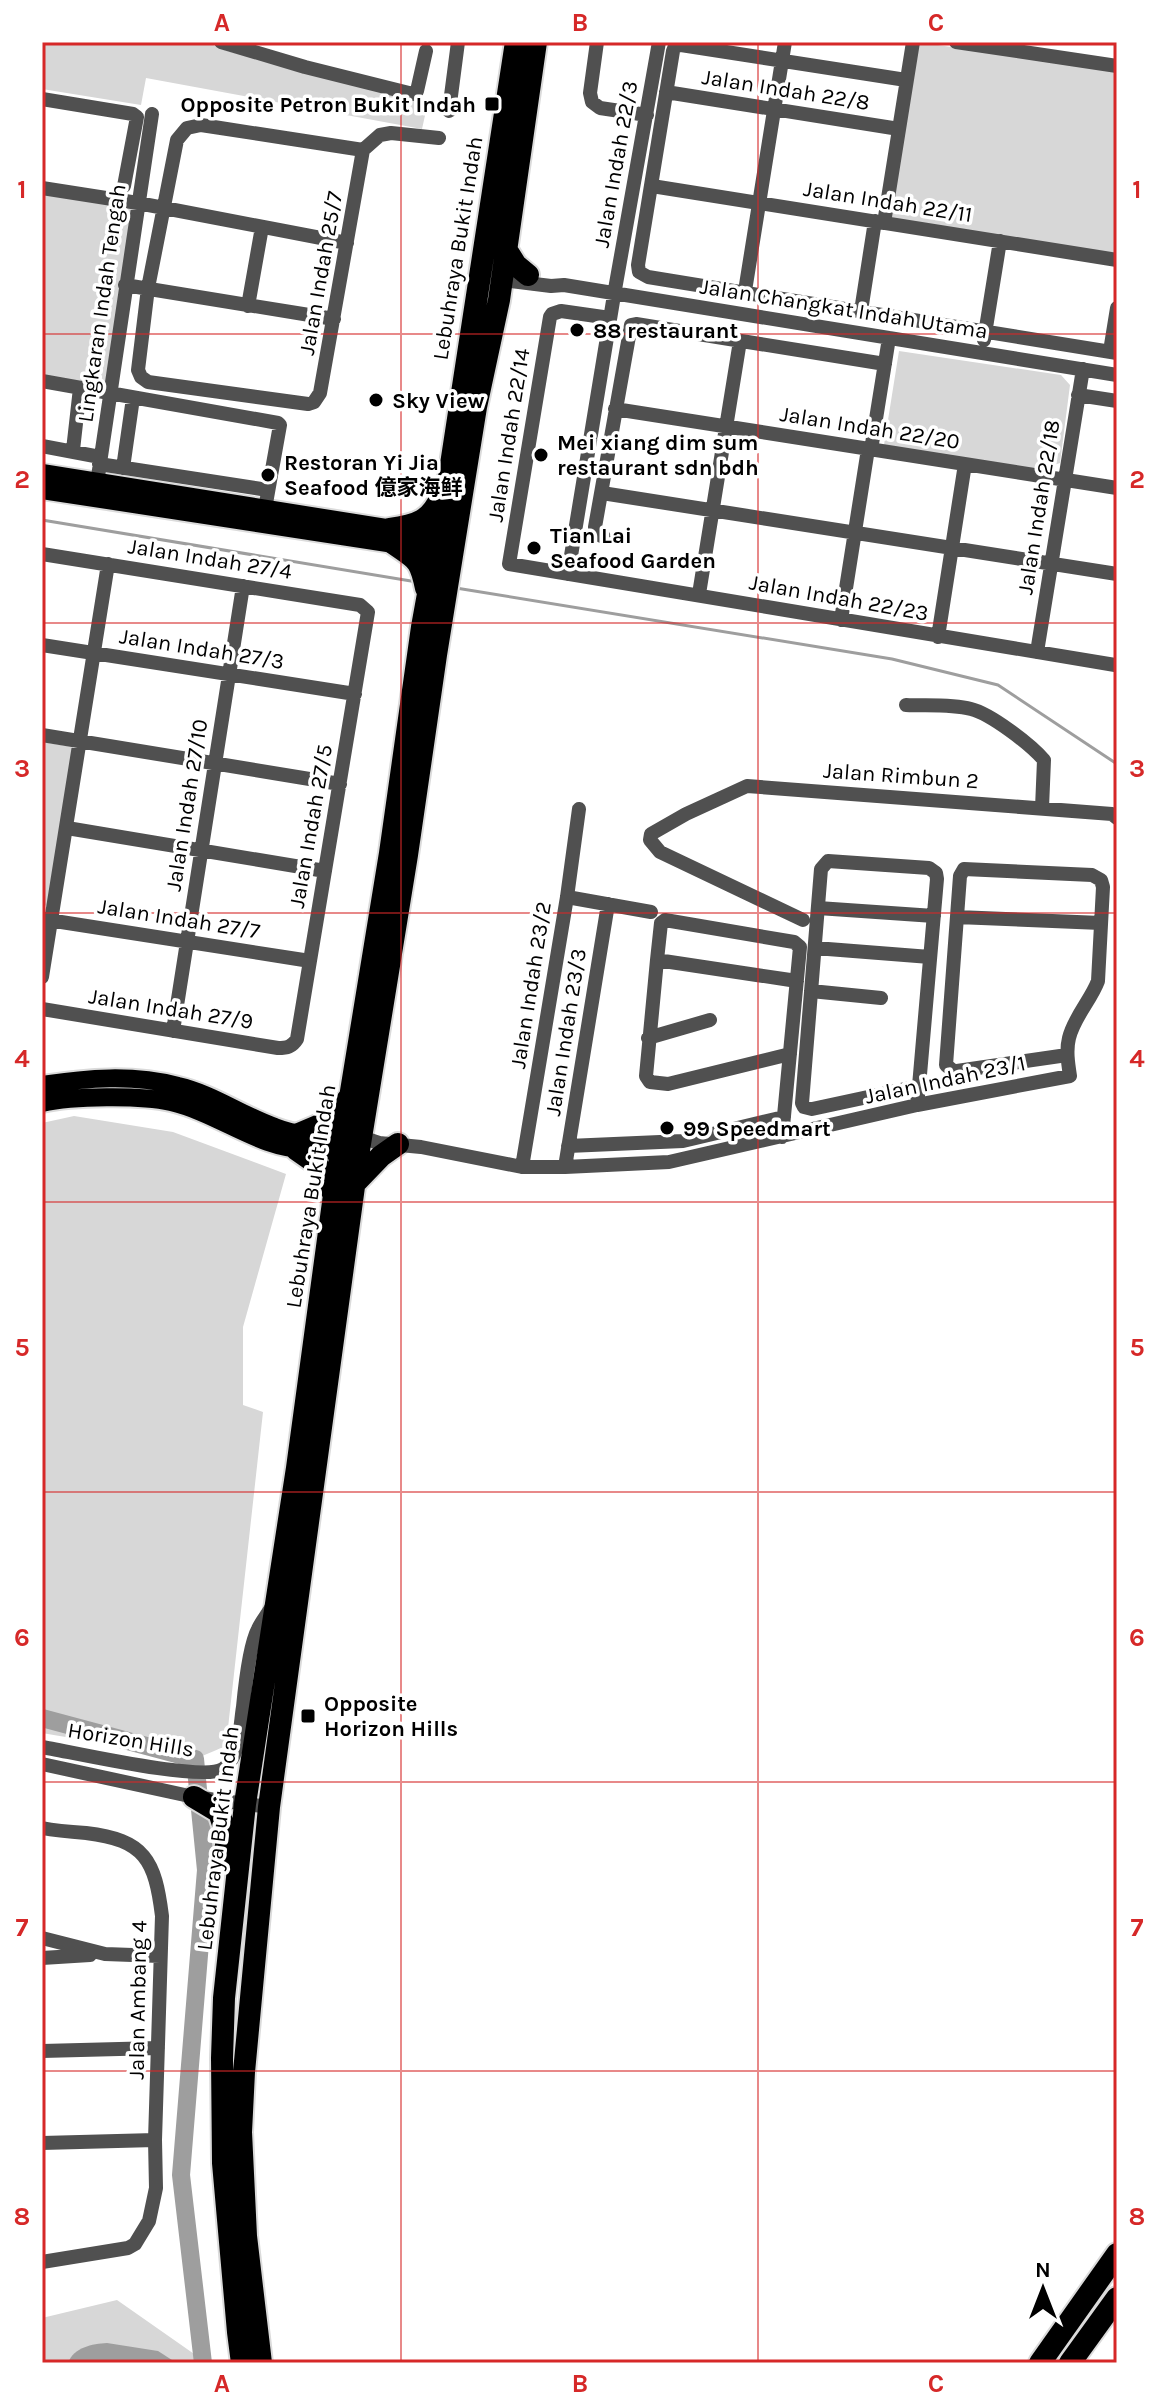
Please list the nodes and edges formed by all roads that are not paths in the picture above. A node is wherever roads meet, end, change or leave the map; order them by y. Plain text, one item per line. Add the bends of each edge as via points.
1 (458, 42) edge
2 (516, 42) edge
3 (536, 42) edge
4 (597, 42) edge
5 (659, 42) edge
6 (785, 42) edge
7 (913, 42) edge
8 (956, 42) edge
9 (226, 43) edge
10 (1036, 48) edge
11 (426, 51) dead end
12 (782, 61) junction
13 (1117, 66) edge
14 (906, 80) junction
15 (666, 92) junction
16 (42, 102) edge
17 (774, 109) junction
18 (449, 111) dead end
19 (152, 114) dead end
20 (647, 115) junction
21 (899, 129) junction
22 (439, 138) dead end
23 (363, 150) junction
24 (124, 186) dead end
25 (652, 186) junction
26 (42, 188) edge
27 (138, 203) junction
28 (759, 203) junction
29 (163, 208) junction
30 (880, 222) junction
31 (262, 227) junction
32 (1000, 241) junction
33 (347, 243) junction
34 (484, 245) junction
35 (1117, 260) edge
36 (508, 276) junction
37 (125, 285) junction
38 (148, 288) junction
39 (745, 291) junction
40 (477, 292) junction
41 (614, 295) junction
42 (248, 306) junction
43 (1117, 308) edge
44 (861, 311) junction
45 (610, 318) junction
46 (334, 319) junction
47 (985, 331) junction
48 (889, 338) junction
49 (740, 341) junction
50 (982, 352) junction
51 (1114, 352) edge
52 (885, 364) junction
53 (1083, 369) junction
54 (1117, 375) edge
55 (42, 381) edge
56 (80, 388) junction
57 (110, 393) junction
58 (1078, 395) junction
59 (133, 398) junction
60 (1117, 401) edge
61 (615, 409) junction
62 (726, 427) junction
63 (42, 446) edge
64 (870, 449) junction
65 (73, 450) junction
66 (965, 464) junction
67 (123, 468) junction
68 (42, 473) edge
69 (98, 475) junction
70 (1065, 480) junction
71 (448, 484) junction
72 (1117, 488) edge
73 (42, 490) edge
74 (268, 490) junction
75 (602, 493) junction
76 (265, 509) junction
77 (713, 510) junction
78 (855, 532) junction
79 (392, 536) junction
80 (604, 537) dead end
81 (952, 548) junction
82 (42, 554) edge
83 (441, 555) junction
84 (1052, 563) junction
85 (108, 564) junction
86 (509, 564) joint
87 (568, 574) junction
88 (1117, 574) edge
89 (243, 586) junction
90 (699, 594) junction
91 (436, 600) junction
92 (368, 612) joint
93 (841, 620) junction
94 (938, 637) junction
95 (42, 645) edge
96 (1037, 652) junction
97 (94, 653) junction
98 (1115, 665) dead end
99 (229, 674) junction
100 (355, 694) junction
101 (906, 705) dead end
102 (42, 735) edge
103 (80, 742) junction
104 (215, 764) junction
105 (340, 784) junction
106 (1042, 808) junction
107 (579, 809) dead end
108 (1117, 818) edge
109 (67, 828) junction
110 (201, 851) junction
111 (325, 871) junction
112 (567, 897) junction
113 (608, 904) junction
114 (818, 908) junction
115 (651, 912) dead end
116 (934, 916) junction
117 (957, 917) junction
118 (47, 919) edge
119 (803, 920) dead end
120 (1101, 923) junction
121 (187, 941) junction
122 (815, 948) junction
123 (930, 957) junction
124 (657, 960) junction
125 (310, 961) junction
126 (42, 977) edge
127 (797, 981) junction
128 (811, 991) junction
129 (881, 998) dead end
130 (42, 1009) edge
131 (710, 1020) dead end
132 (173, 1031) junction
133 (648, 1038) junction
134 (293, 1045) joint
135 (790, 1054) junction
136 (1067, 1055) junction
137 (42, 1085) edge
138 (919, 1086) junction
139 (352, 1092) junction
140 (42, 1103) edge
141 (917, 1105) junction
142 (784, 1117) junction
143 (782, 1137) junction
144 (298, 1142) junction
145 (364, 1144) junction
146 (568, 1146) junction
147 (522, 1167) junction
148 (565, 1167) junction
149 (355, 1183) junction
150 (334, 1195) junction
151 (276, 1601) junction
152 (42, 1747) edge
153 (42, 1764) edge
154 (194, 1797) junction
155 (245, 1804) junction
156 (269, 1807) junction
157 (42, 1828) edge
158 (42, 1938) edge
159 (105, 1954) junction
160 (160, 1956) junction
161 (42, 1958) edge
162 (224, 1998) junction
163 (158, 2048) junction
164 (42, 2051) edge
165 (155, 2140) junction
166 (42, 2143) edge
167 (1117, 2254) edge
168 (42, 2262) edge
169 (1117, 2298) edge
170 (253, 2302) junction
171 (241, 2363) edge
172 (261, 2363) edge
173 (271, 2363) edge
174 (1040, 2363) edge
175 (1070, 2363) edge

1 - 18 street
2 - 34 highway, Lebuhraya Bukit Indah
3 - 36 highway
4 - 20 street via 592,102
5 - 20 street, Jalan Indah 22/3
6 - 12 street
7 - 14 street
8 - 10 street
9 - 11 street via 413,94
10 - 13 street
12 - 14 street
12 - 15 street via 678,45
12 - 17 street
14 - 21 street
15 - 17 street, Jalan Indah 22/8
15 - 25 street
16 - 24 street via 137,117
17 - 21 street, Jalan Indah 22/8
17 - 28 street
19 - 27 street, Lingkaran Indah Tengah
20 - 41 street, Jalan Indah 22/3
21 - 30 street
22 - 23 street via 391,133
23 - 29 street via 201,125 187,128 177,140
23 - 33 street, Jalan Indah 25/7
25 - 28 street, Jalan Indah 22/11
25 - 39 street via 639,272
26 - 27 street
27 - 29 street
27 - 37 street, Lingkaran Indah Tengah
28 - 30 street, Jalan Indah 22/11
28 - 39 street
29 - 31 street
29 - 38 street
30 - 32 street, Jalan Indah 22/11
30 - 44 street
31 - 33 street
31 - 42 street
32 - 35 street, Jalan Indah 22/11
32 - 47 street
33 - 46 street, Jalan Indah 25/7
34 - 36 highway
34 - 40 highway, Lebuhraya Bukit Indah
36 - 40 highway
36 - 41 street, Jalan Changkat Indah Utama via 551,278
36 - 83 highway
37 - 38 street
37 - 57 street, Lingkaran Indah Tengah
38 - 42 street
38 - 46 street, Jalan Indah 25/7 via 138,370 148,382 314,402
39 - 44 street
40 - 71 highway, Lebuhraya Bukit Indah
41 - 45 street, Jalan Indah 22/3
41 - 48 street, Jalan Changkat Indah Utama
42 - 46 street
43 - 51 street
44 - 47 street
45 - 86 street, Jalan Indah 22/14 via 552,314
45 - 87 street, Jalan Indah 22/3
47 - 50 street
47 - 51 street
48 - 50 street, Jalan Changkat Indah Utama
48 - 52 street
49 - 52 street
49 - 61 street via 631,325
49 - 62 street
50 - 53 street, Jalan Changkat Indah Utama
52 - 64 street
53 - 54 street, Jalan Changkat Indah Utama
53 - 58 street, Jalan Indah 22/18
55 - 56 street
56 - 57 street
56 - 65 street
57 - 59 street
57 - 69 street, Lingkaran Indah Tengah
58 - 60 street
58 - 70 street, Jalan Indah 22/18
59 - 67 street
59 - 74 street via 278,423
61 - 62 street, Jalan Indah 22/20
61 - 75 street
62 - 64 street, Jalan Indah 22/20
62 - 77 street
63 - 65 street
64 - 66 street, Jalan Indah 22/20
64 - 78 street
65 - 69 street
66 - 70 street, Jalan Indah 22/20
66 - 81 street
67 - 69 street
67 - 74 street
68 - 69 main road
69 - 73 main road
69 - 76 main road
69 - 79 main road
70 - 72 street, Jalan Indah 22/20
70 - 84 street, Jalan Indah 22/18
71 - 79 highway via 428,517
71 - 83 highway, Lebuhraya Bukit Indah
74 - 76 street
75 - 77 street
75 - 80 street via 595,527
76 - 79 main road
77 - 78 street
77 - 90 street
78 - 81 street
78 - 93 street
79 - 83 main road
79 - 83 highway via 416,559
81 - 84 street
81 - 94 street
82 - 85 street, Jalan Indah 27/4
83 - 91 highway
84 - 88 street
84 - 96 street, Jalan Indah 22/18
85 - 89 street, Jalan Indah 27/4
85 - 97 street
86 - 87 street, Jalan Indah 22/23
87 - 90 street, Jalan Indah 22/23
89 - 92 street, Jalan Indah 27/4 via 360,605
89 - 99 street, Jalan Indah 27/10
90 - 93 street, Jalan Indah 22/23
91 - 139 highway, Lebuhraya Bukit Indah
91 - 145 highway, Lebuhraya Bukit Indah via 407,855
92 - 100 street, Jalan Indah 27/5
93 - 94 street, Jalan Indah 22/23
94 - 96 street, Jalan Indah 22/23
95 - 97 street, Jalan Indah 27/3
96 - 98 street, Jalan Indah 22/23
97 - 99 street, Jalan Indah 27/3
97 - 103 street
99 - 100 street, Jalan Indah 27/3
99 - 104 street, Jalan Indah 27/10
100 - 105 street, Jalan Indah 27/5
101 - 106 street via 969,708 1033,747 1044,760
102 - 103 street
103 - 104 street
103 - 109 street
104 - 105 street
104 - 110 street, Jalan Indah 27/10
105 - 111 street, Jalan Indah 27/5
106 - 108 street, Jalan Rimbun 2
106 - 119 street, Jalan Rimbun 2 via 747,786 651,834 660,852
107 - 112 street, Jalan Indah 23/2
109 - 110 street
109 - 118 street
110 - 111 street
110 - 121 street, Jalan Indah 27/10
111 - 125 street, Jalan Indah 27/5
112 - 113 street
112 - 147 street, Jalan Indah 23/2
113 - 115 street
113 - 146 street, Jalan Indah 23/3
114 - 116 street
114 - 116 street via 821,869 835,860 933,870
114 - 122 street
116 - 123 street
117 - 120 street
117 - 120 street via 960,876 967,869 1097,876 1103,887
117 - 136 street via 948,1068
118 - 121 street, Jalan Indah 27/7
118 - 126 street
120 - 136 street via 1098,981 1069,1034
121 - 125 street, Jalan Indah 27/7
121 - 132 street, Jalan Indah 27/10
122 - 123 street
122 - 128 street
123 - 138 street
124 - 127 street
124 - 127 street via 665,920 797,944
124 - 133 street
125 - 134 street, Jalan Indah 27/5
127 - 135 street
128 - 129 street
128 - 138 street via 804,1107
130 - 132 street, Jalan Indah 27/9
131 - 133 street
132 - 134 street, Jalan Indah 27/9 via 278,1048
133 - 135 street via 646,1076 657,1084
135 - 142 street
136 - 141 street, Jalan Indah 23/1 via 1070,1076
137 - 144 main road via 109,1078 177,1085 213,1097
138 - 141 street
139 - 144 highway via 332,1120
139 - 145 highway, Lebuhraya Bukit Indah
140 - 144 main road via 95,1098 170,1101 270,1142
141 - 143 street, Jalan Indah 23/1
142 - 143 street
142 - 146 street via 683,1141
143 - 148 street, Jalan Indah 23/1 via 669,1162
144 - 145 main road
144 - 150 highway
145 - 147 street, Jalan Indah 23/1
145 - 149 highway, Lebuhraya Bukit Indah
145 - 149 highway via 381,1156
145 - 150 highway, Lebuhraya Bukit Indah
146 - 148 street, Jalan Indah 23/3
147 - 148 street, Jalan Indah 23/1
149 - 156 highway, Lebuhraya Bukit Indah
150 - 151 highway, Lebuhraya Bukit Indah
151 - 152 street, Horizon Hills via 257,1630 240,1733 225,1768 177,1771
151 - 155 highway, Lebuhraya Bukit Indah
153 - 154 street, Horizon Hills
154 - 155 street, Horizon Hills
154 - 162 highway via 219,1812 227,1837 216,1929
155 - 156 street, Horizon Hills
155 - 162 highway, Lebuhraya Bukit Indah
156 - 170 highway, Lebuhraya Bukit Indah via 241,2132
157 - 160 street, Jalan Ambang 4 via 109,1837 139,1851 158,1886
158 - 159 street
159 - 160 street
159 - 161 street
160 - 163 street, Jalan Ambang 4
162 - 171 highway, Lebuhraya Bukit Indah via 223,2163
163 - 164 street
163 - 165 street, Jalan Ambang 4
165 - 166 street
165 - 168 street, Jalan Ambang 4 via 154,2206 135,2244
167 - 174 highway
169 - 175 highway
170 - 172 highway, Lebuhraya Bukit Indah
170 - 173 highway

